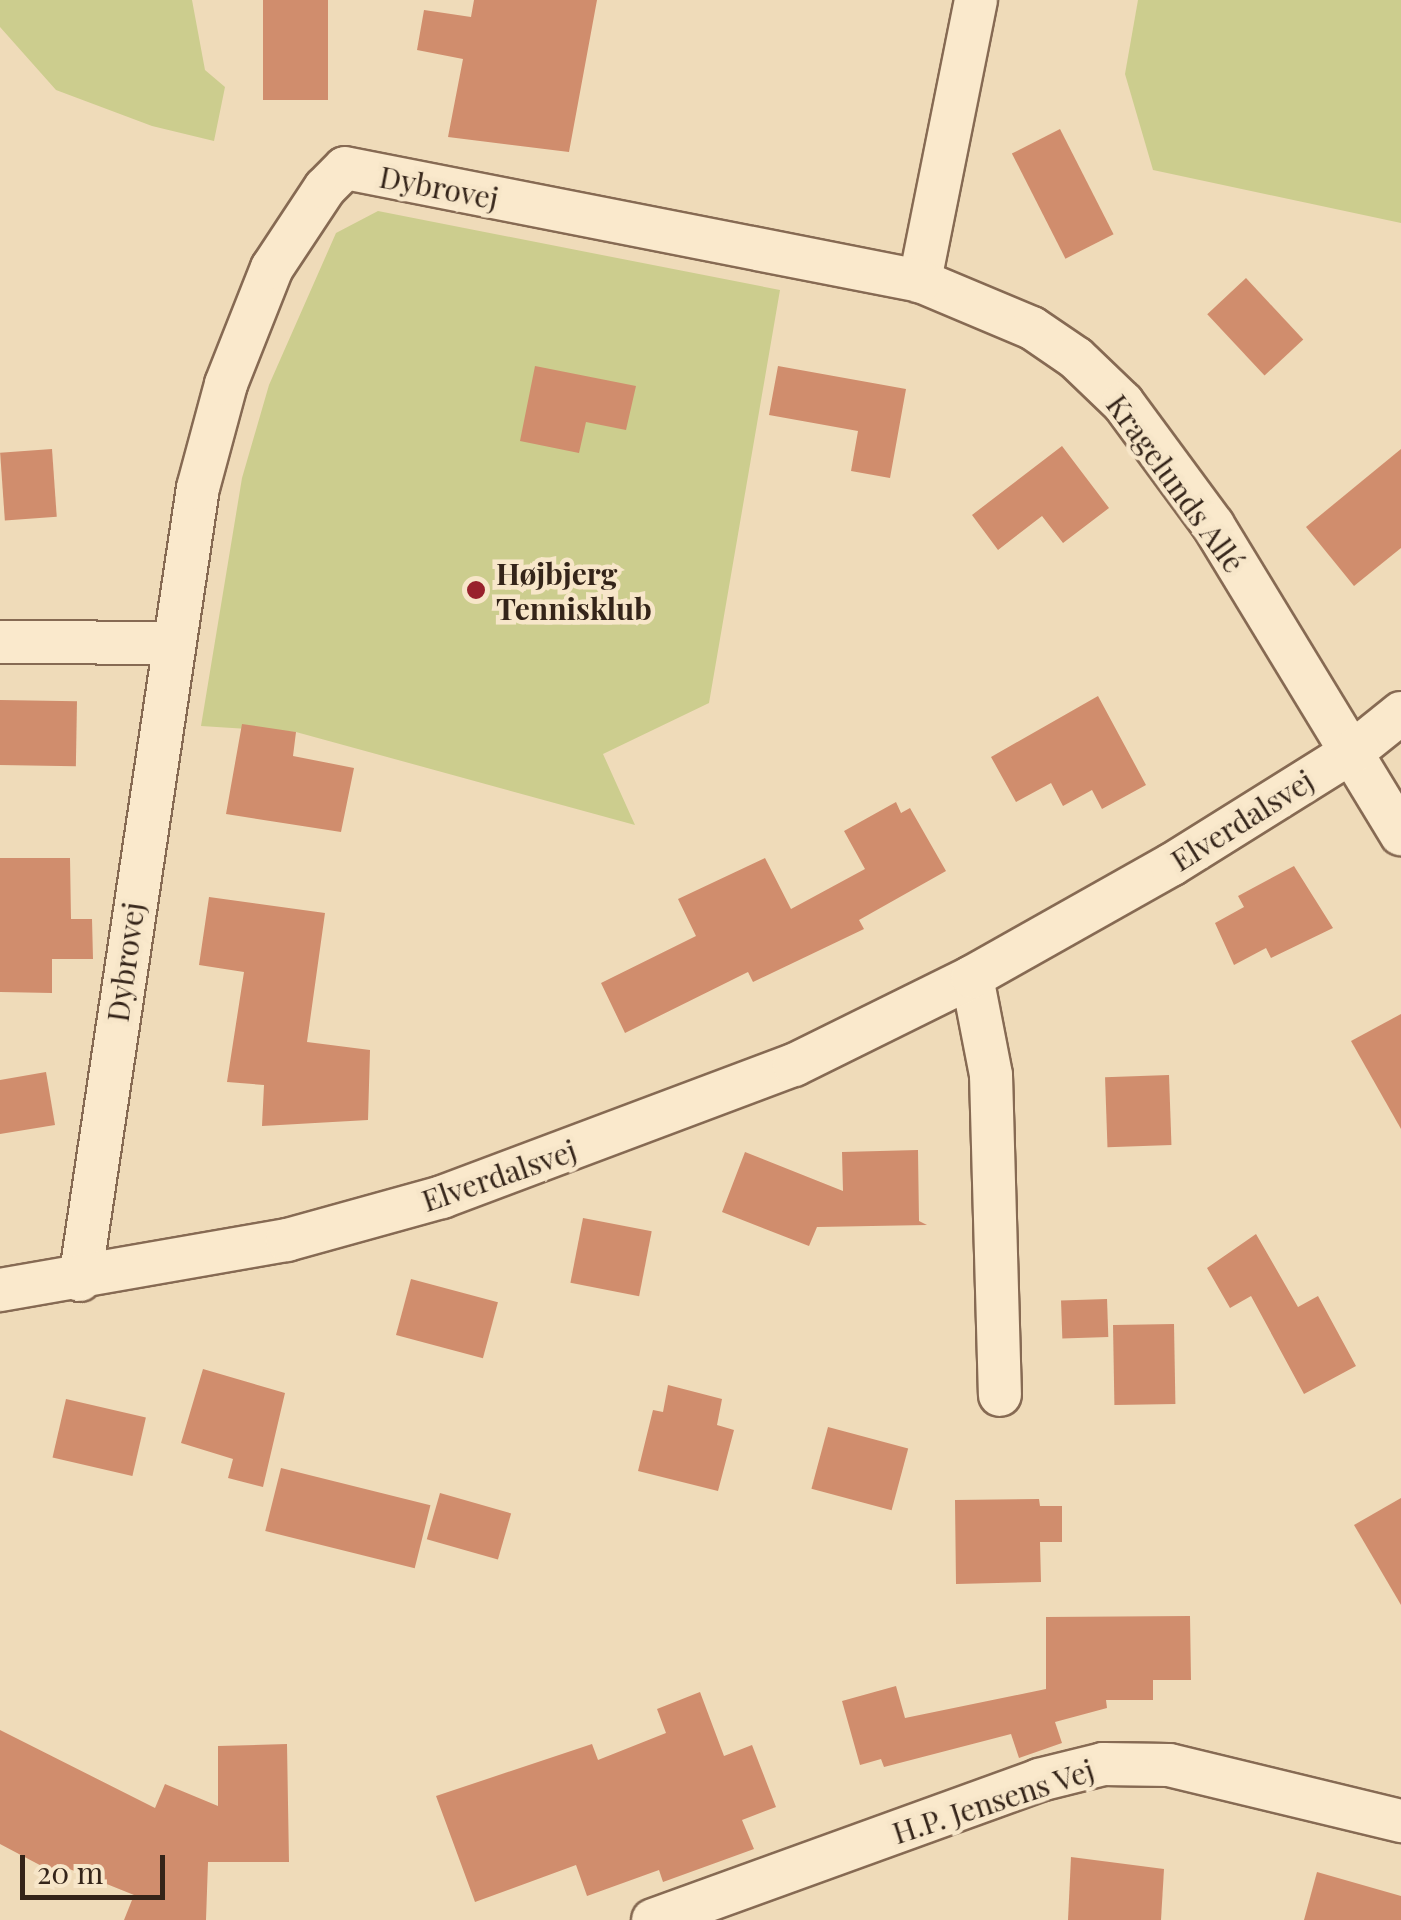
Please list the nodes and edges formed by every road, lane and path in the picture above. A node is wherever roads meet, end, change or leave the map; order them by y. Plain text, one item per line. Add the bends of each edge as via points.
1 (976, 0) edge
2 (920, 281) junction
3 (0, 642) edge
4 (170, 643) junction
5 (1401, 713) edge
6 (1354, 750) junction
7 (1401, 834) edge
8 (972, 977) junction
9 (80, 1280) junction
10 (0, 1290) edge
11 (1000, 1395) dead end
12 (1401, 1821) edge
13 (653, 1920) edge

1 - 2 street
2 - 4 street, Dybrovej via 345,168 272,268 226,384 198,488
2 - 6 street, Kragelunds Allé via 1032,328 1076,358 1122,403 1213,525
3 - 4 street
4 - 9 street, Dybrovej
5 - 6 street, Elverdalsvej
6 - 7 street, Kragelunds Allé
6 - 8 street, Elverdalsvej
8 - 9 street, Elverdalsvej via 794,1065 442,1198 287,1240
8 - 11 street via 990,1074
9 - 10 street, Elverdalsvej
12 - 13 street, H.P. Jensens Vej via 1169,1765 1103,1764 1038,1780

